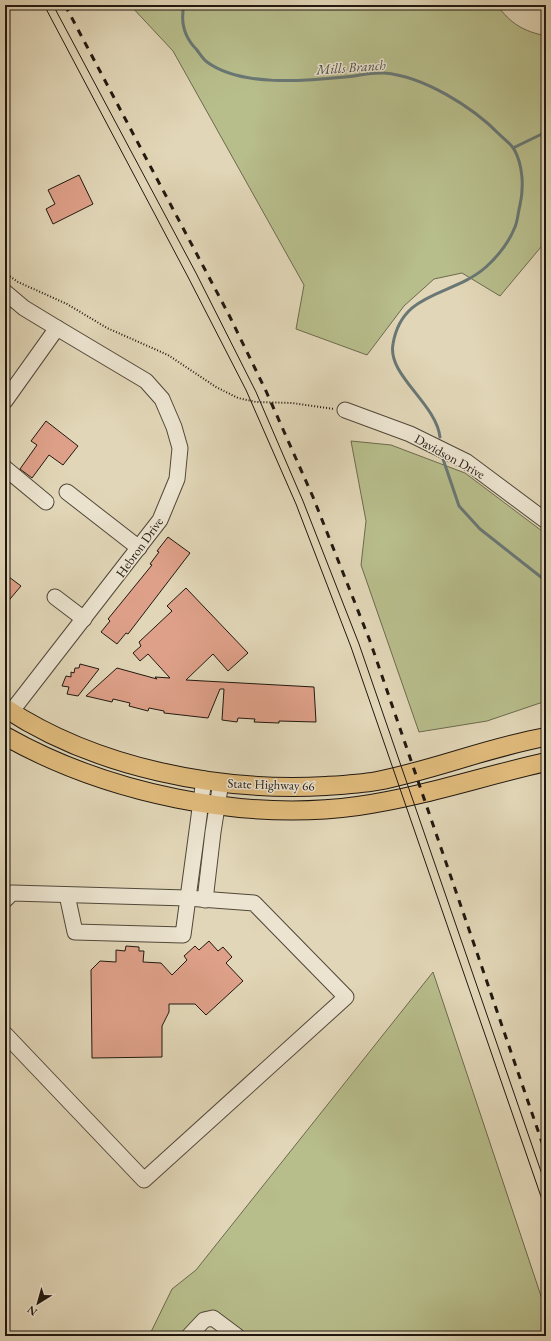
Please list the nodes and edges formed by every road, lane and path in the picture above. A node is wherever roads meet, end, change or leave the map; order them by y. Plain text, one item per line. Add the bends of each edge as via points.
1 (5, 273) edge
2 (5, 292) edge
3 (57, 328) junction
4 (5, 401) edge
5 (345, 410) joint
6 (5, 468) edge
7 (67, 492) dead end
8 (46, 502) dead end
9 (546, 520) edge
10 (139, 548) junction
11 (55, 596) dead end
12 (84, 619) junction
13 (7, 713) edge
14 (5, 730) edge
15 (5, 736) edge
16 (546, 737) edge
17 (87, 749) junction
18 (546, 762) edge
19 (213, 781) junction
20 (209, 804) junction
21 (67, 895) junction
22 (187, 898) junction
23 (5, 900) edge
24 (205, 900) junction
25 (5, 1034) edge
26 (189, 1336) edge
27 (237, 1336) edge

1 - 5 path via 18,282 67,304 107,328 168,355 216,387 238,398
2 - 3 street, Hebron Drive via 24,308
3 - 4 street
3 - 10 street, Hebron Drive via 146,381 162,399 174,426 180,448 177,479 160,520
5 - 9 street, Davidson Drive via 410,434 467,462
6 - 8 street
7 - 10 street
10 - 12 street, Hebron Drive
11 - 12 street
12 - 13 street, Hebron Drive
13 - 17 main road, State Highway 66
14 - 17 main road via 59,746
15 - 20 main road, State Highway 66 via 54,761 88,774 151,793
16 - 19 main road, State Highway 66 via 526,740 376,781 303,787 249,786
17 - 19 main road, State Highway 66 via 171,774
18 - 20 main road, State Highway 66 via 456,786 357,806 302,810
19 - 20 street
20 - 22 street
20 - 24 street via 212,832
21 - 22 street
21 - 22 street via 75,932 183,935
21 - 23 street via 12,893
22 - 24 street
24 - 25 street via 254,903 346,997 144,1180
26 - 27 street via 204,1320 213,1318

